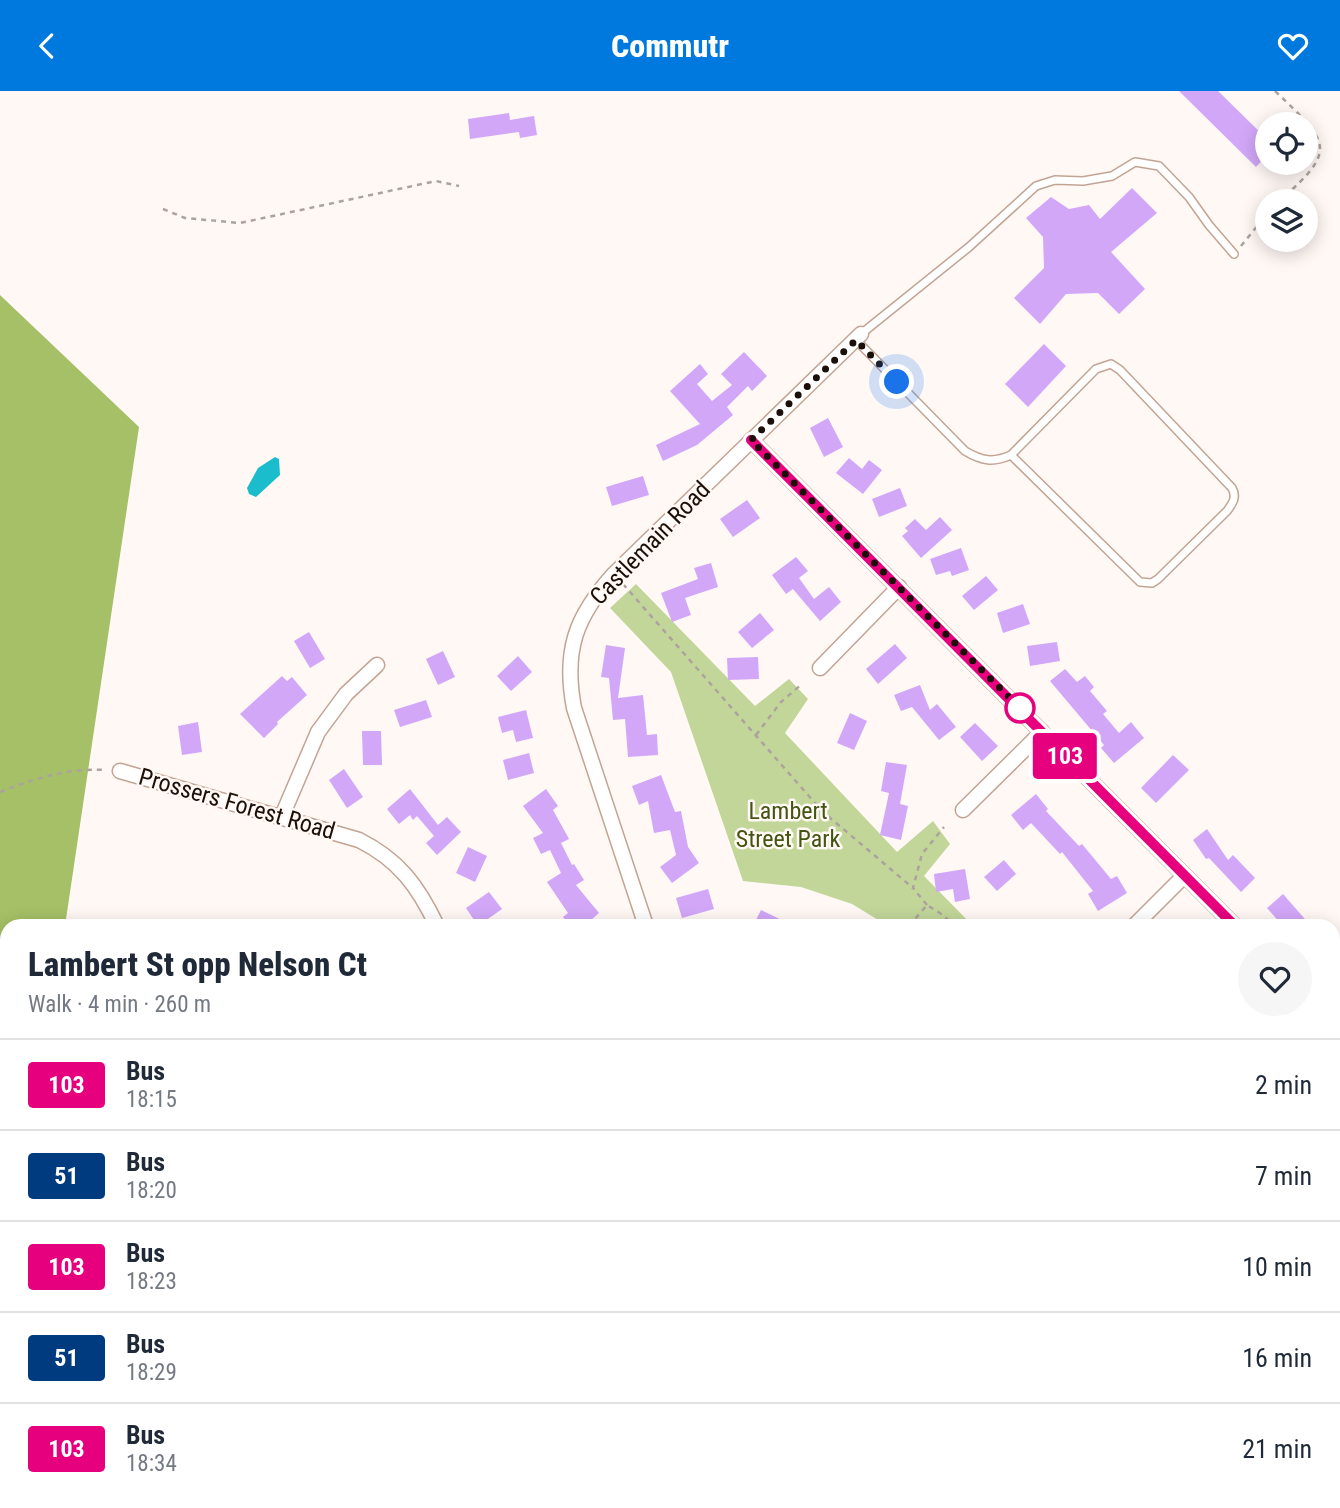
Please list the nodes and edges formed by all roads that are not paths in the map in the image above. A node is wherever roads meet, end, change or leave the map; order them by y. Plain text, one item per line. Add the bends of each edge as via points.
1 (1234, 254) road end
2 (858, 337) junction
3 (751, 440) junction
4 (1011, 454) junction
5 (900, 587) junction
6 (377, 665) dead end
7 (820, 668) dead end
8 (1042, 732) junction
9 (120, 771) road end
10 (963, 810) dead end
11 (282, 816) junction
12 (1184, 876) junction
13 (433, 919) edge
14 (644, 919) edge
15 (1142, 919) edge
16 (1228, 919) edge

1 - 2 lane via 1159,166 1135,162 1112,176 1036,186
2 - 3 street, Castlemain Road
2 - 4 lane via 965,451 988,461
3 - 5 street
3 - 14 street, Castlemain Road via 594,596 579,622 573,646 568,679 574,708
4 - 4 lane via 1096,369 1111,364 1232,488 1234,500 1158,579 1140,582
5 - 7 street
5 - 8 street
6 - 11 street via 346,694 322,726
8 - 10 street
8 - 12 street
9 - 11 street, Prossers Forest Road
11 - 13 street, Prossers Forest Road via 374,848 413,882
12 - 15 street
12 - 16 street

